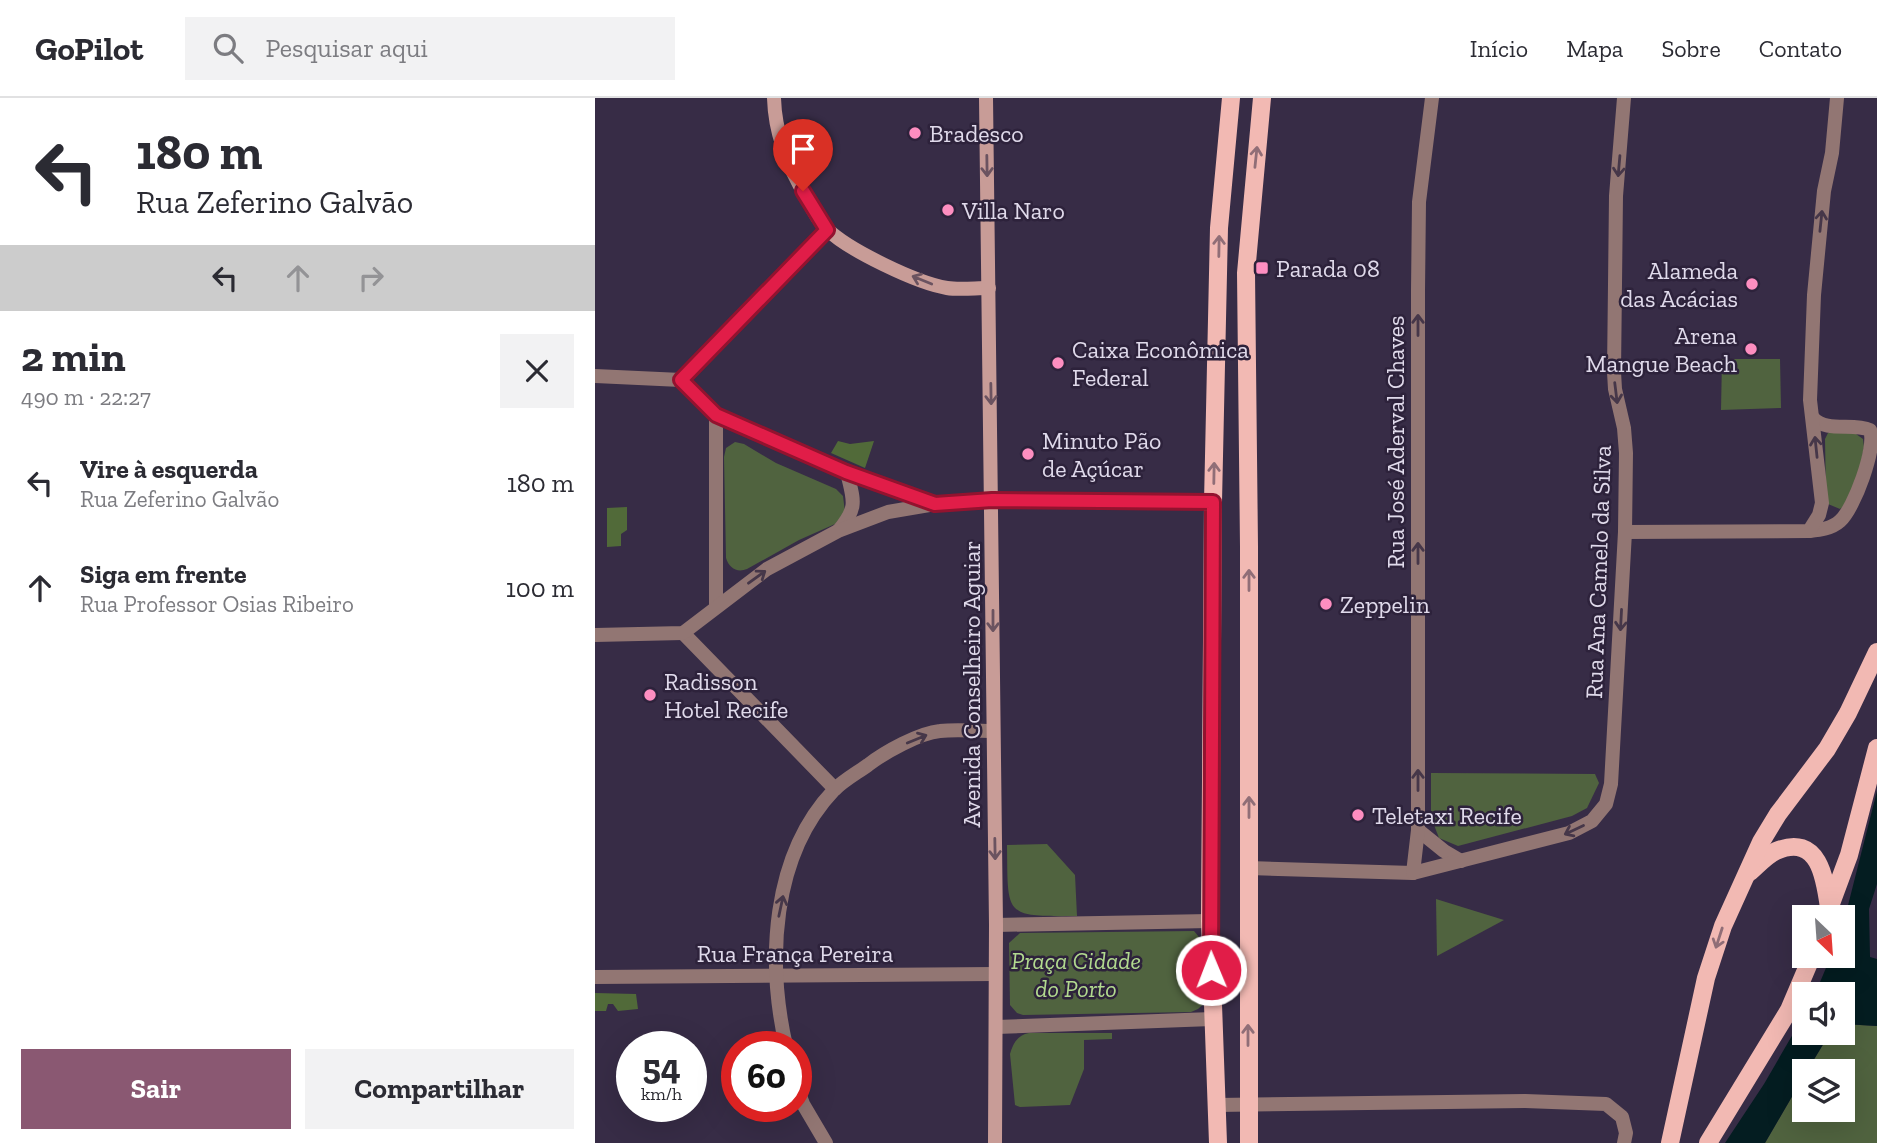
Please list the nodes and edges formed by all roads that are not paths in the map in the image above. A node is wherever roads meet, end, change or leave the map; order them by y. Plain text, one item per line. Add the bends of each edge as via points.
1 (774, 98) edge
2 (986, 98) edge
3 (1231, 98) edge
4 (1262, 98) edge
5 (1432, 98) edge
6 (1624, 98) edge
7 (1837, 98) edge
8 (827, 230) junction
9 (989, 288) junction
10 (595, 376) edge
11 (681, 380) junction
12 (716, 415) junction
13 (1813, 418) junction
14 (846, 472) junction
15 (992, 500) junction
16 (1213, 502) junction
17 (935, 504) junction
18 (838, 531) junction
19 (1809, 531) junction
20 (1625, 532) junction
21 (716, 606) junction
22 (683, 633) junction
23 (595, 635) edge
24 (1877, 652) edge
25 (993, 731) junction
26 (1877, 748) edge
27 (835, 789) junction
28 (1419, 830) junction
29 (1461, 861) junction
30 (1248, 868) junction
31 (1413, 873) junction
32 (1745, 876) junction
33 (1827, 905) edge
34 (1831, 905) edge
35 (1210, 920) junction
36 (996, 925) junction
37 (1807, 968) edge
38 (995, 974) junction
39 (776, 975) junction
40 (595, 977) edge
41 (1212, 1019) junction
42 (996, 1027) junction
43 (782, 1031) edge
44 (1248, 1103) junction
45 (1216, 1105) junction
46 (812, 1119) edge
47 (826, 1143) edge
48 (995, 1143) edge
49 (1218, 1143) edge
50 (1249, 1143) edge
51 (1624, 1143) edge
52 (1670, 1143) edge
53 (1708, 1143) edge

1 - 8 main road via 774,115 790,169
2 -> 9 main road, Avenida Conselheiro Aguiar
16 -> 3 main road via 1219,228
30 -> 4 main road via 1245,274
28 -> 5 street, Rua José Aderval Chaves via 1419,202
6 -> 20 street, Rua Ana Camelo da Silva via 1616,196 1614,372 1626,453
13 -> 7 street via 1814,295
9 -> 8 main road via 934,285
8 - 11 street
9 -> 15 main road, Avenida Conselheiro Aguiar
10 - 11 street
11 - 12 street
12 - 14 street
12 - 21 street
19 -> 13 street via 1822,503
13 - 19 street via 1822,425 1862,426 1873,436 1851,508 1833,526
14 - 17 street
14 - 18 street via 852,514
15 - 16 street
15 - 17 street
15 -> 25 main road, Avenida Conselheiro Aguiar
16 - 35 main road
17 - 18 street via 888,512
21 -> 18 street via 767,569
19 - 20 street
20 -> 29 street, Rua Ana Camelo da Silva via 1616,716 1606,804 1592,821 1569,833
21 - 22 street
22 - 23 street
22 - 27 street
24 - 32 main road via 1827,749 1778,814
27 -> 25 street via 887,751 937,731
25 -> 36 main road, Avenida Conselheiro Aguiar
26 - 34 main road
39 -> 27 street via 778,916 789,866 809,823
28 - 29 street
28 - 31 street, Rua José Aderval Chaves
29 - 31 street, Rua Ana Camelo da Silva
30 - 31 street
44 -> 30 main road
32 - 33 main road via 1774,852 1805,849 1821,866
32 -> 52 main road via 1706,978
35 - 36 street
35 - 41 main road
36 - 38 main road, Avenida Conselheiro Aguiar
37 - 53 main road via 1789,1010
38 - 39 street, Rua França Pereira
38 - 42 main road, Avenida Conselheiro Aguiar
39 - 40 street, Rua França Pereira
39 - 43 street
41 - 42 street
41 - 45 main road
42 - 48 main road, Avenida Conselheiro Aguiar
44 - 45 street
44 - 50 main road
44 - 51 street via 1606,1104 1622,1116
45 - 49 main road
46 - 47 street

